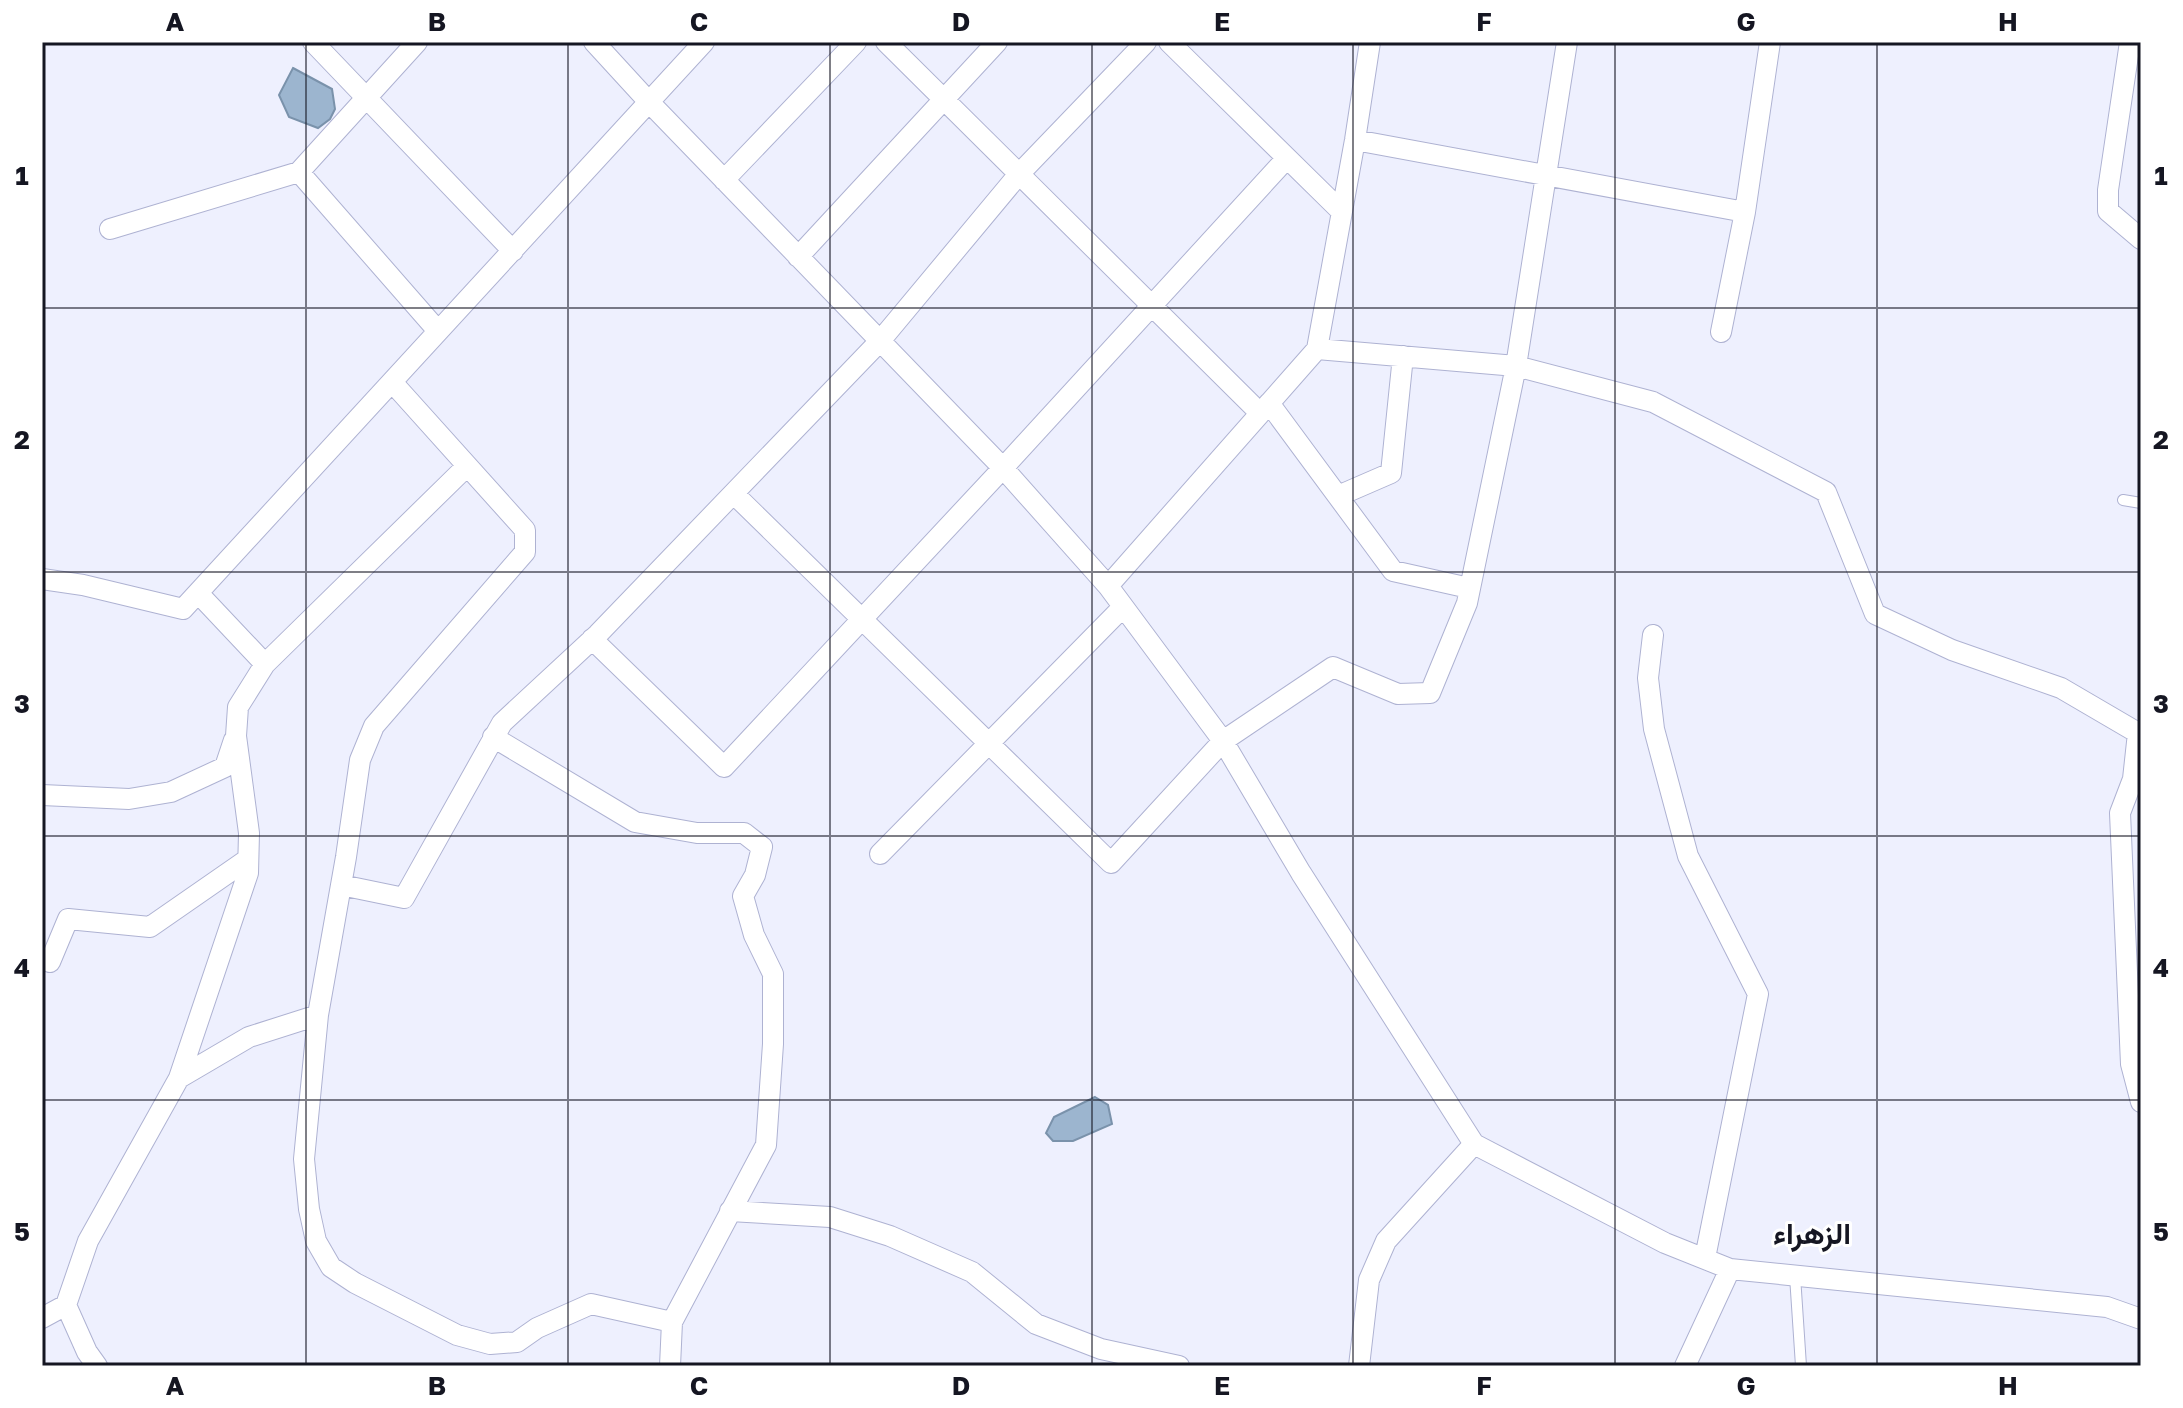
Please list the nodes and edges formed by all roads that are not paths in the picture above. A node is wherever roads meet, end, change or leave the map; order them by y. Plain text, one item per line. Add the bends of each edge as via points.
1 (313, 42) edge
2 (417, 42) edge
3 (594, 42) edge
4 (704, 42) edge
5 (856, 42) edge
6 (886, 42) edge
7 (997, 42) edge
8 (1146, 42) edge
9 (1169, 42) edge
10 (1370, 42) edge
11 (1567, 42) edge
12 (1770, 42) edge
13 (2130, 42) edge
14 (368, 97) junction
15 (944, 99) junction
16 (649, 102) junction
17 (1355, 140) junction
18 (1287, 158) junction
19 (299, 172) junction
20 (1019, 174) junction
21 (1544, 175) junction
22 (724, 180) junction
23 (1342, 212) junction
24 (1745, 212) junction
25 (110, 229) dead end
26 (2141, 239) edge
27 (513, 251) junction
28 (798, 257) junction
29 (1152, 306) junction
30 (438, 331) junction
31 (1721, 332) dead end
32 (880, 341) junction
33 (1317, 349) junction
34 (1403, 356) junction
35 (1516, 366) junction
36 (392, 382) junction
37 (1265, 408) junction
38 (467, 466) junction
39 (1003, 468) junction
40 (734, 494) junction
41 (1338, 496) junction
42 (2123, 500) dead end
43 (2141, 503) edge
44 (42, 579) edge
45 (1108, 586) junction
46 (1469, 588) junction
47 (198, 593) junction
48 (1123, 607) junction
49 (862, 619) junction
50 (1653, 635) dead end
51 (592, 639) junction
52 (265, 664) junction
53 (2140, 733) edge
54 (236, 736) junction
55 (493, 737) junction
56 (1223, 741) junction
57 (989, 743) junction
58 (42, 795) edge
59 (880, 854) dead end
60 (248, 859) junction
61 (2132, 873) edge
62 (341, 885) junction
63 (50, 962) dead end
64 (318, 1015) junction
65 (179, 1078) junction
66 (2141, 1102) edge
67 (1474, 1144) junction
68 (730, 1211) junction
69 (1705, 1258) junction
70 (1730, 1269) junction
71 (1795, 1276) junction
72 (66, 1305) junction
73 (42, 1318) edge
74 (2141, 1319) edge
75 (672, 1322) junction
76 (97, 1366) edge
77 (670, 1366) edge
78 (1179, 1366) edge
79 (1359, 1366) edge
80 (1685, 1366) edge
81 (1801, 1366) edge

1 - 14 street
2 - 14 street
3 - 16 street
4 - 16 street
5 - 22 street
6 - 15 street
7 - 15 street
8 - 20 street
9 - 18 street
10 - 17 street
11 - 21 street
12 - 24 street
13 - 26 street via 2108,211
14 - 19 street
14 - 27 street
15 - 20 street
15 - 28 street
16 - 22 street
16 - 27 street
17 - 21 street
17 - 23 street
18 - 23 street
18 - 29 street
19 - 25 street
19 - 30 street
20 - 29 street
20 - 32 street
21 - 24 street
21 - 35 street
22 - 28 street
23 - 33 street
24 - 31 street
27 - 30 street
28 - 32 street
29 - 37 street
29 - 39 street
30 - 36 street
32 - 39 street
32 - 40 street
33 - 34 street
33 - 37 street
34 - 35 street
34 - 41 street via 1391,473
35 - 46 street
35 - 53 street via 1653,402 1826,492 1875,614 1952,650 2061,688
36 - 38 street
36 - 47 street
37 - 41 street
37 - 45 street
38 - 52 street
38 - 62 street via 525,530 525,552 374,726 360,760
39 - 45 street
39 - 49 street
40 - 49 street
40 - 51 street
41 - 46 street via 1393,571
42 - 43 lane
44 - 47 street via 183,609
45 - 48 street
46 - 56 street via 1430,693 1398,694 1333,667
47 - 52 street
48 - 56 street
48 - 57 street
49 - 51 street via 724,767
49 - 57 street
50 - 69 street via 1648,678 1654,729 1688,856 1758,994
51 - 55 street
52 - 54 street via 238,707
53 - 61 street via 2133,779 2120,813
54 - 58 street via 225,767 171,792 129,799
54 - 60 street
55 - 62 street via 404,898
55 - 68 street via 635,822 697,833 744,833 762,847 743,896 773,974 766,1145
56 - 57 street via 1111,863
56 - 67 street
57 - 59 street
60 - 63 street via 150,927 68,919
60 - 65 street via 248,873
61 - 66 street via 2131,1064
62 - 64 street
64 - 65 street via 249,1037
64 - 75 street via 304,1159 316,1241 331,1267 457,1335 490,1344 517,1342 591,1304
65 - 72 street via 88,1241
67 - 69 street via 1665,1243
67 - 79 street via 1386,1241 1369,1280
68 - 75 street
68 - 78 street via 830,1217 890,1236 972,1272 1036,1324 1101,1349
69 - 70 street
70 - 71 street
70 - 80 street
71 - 74 street via 2107,1307
71 - 81 lane
72 - 73 street
72 - 76 street
75 - 77 street

